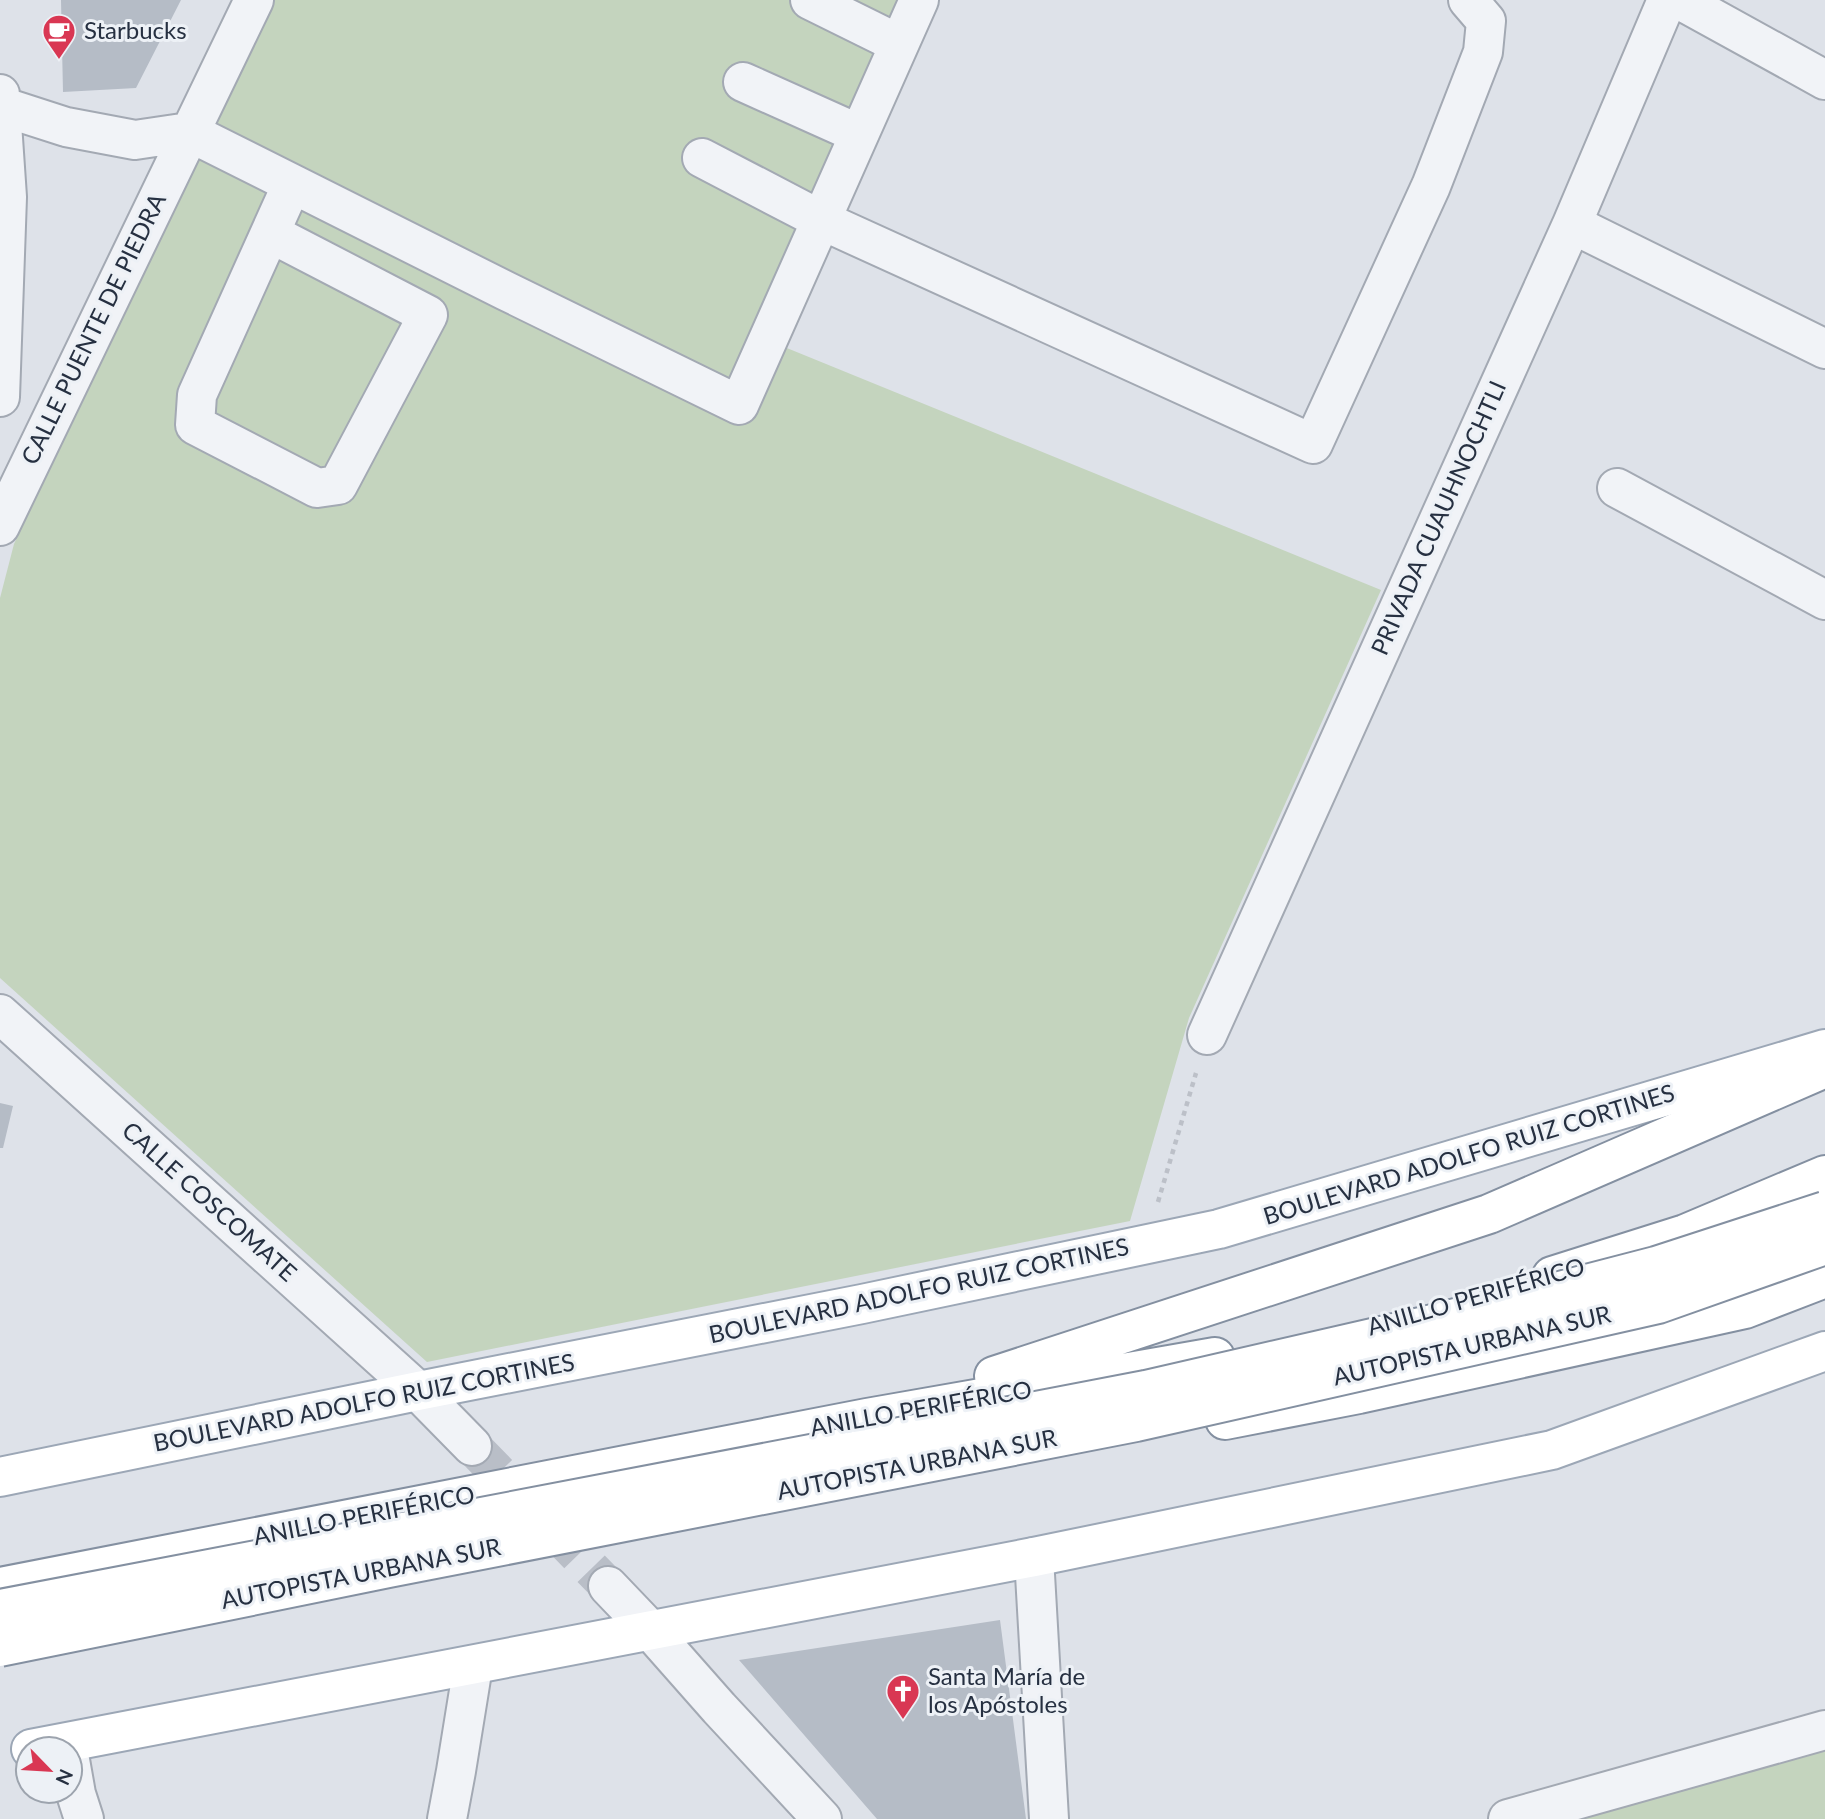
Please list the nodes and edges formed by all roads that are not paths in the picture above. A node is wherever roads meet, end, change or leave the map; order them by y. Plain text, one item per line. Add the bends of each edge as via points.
1 (254, 0) edge
2 (810, 0) edge
3 (919, 0) edge
4 (1468, 0) edge
5 (1667, 0) edge
6 (1680, 0) edge
7 (899, 44) junction
8 (1825, 80) edge
9 (743, 82) dead end
10 (0, 94) edge
11 (1, 106) edge
12 (189, 132) junction
13 (859, 134) junction
14 (702, 158) dead end
15 (292, 184) junction
16 (821, 220) junction
17 (1572, 224) junction
18 (270, 233) junction
19 (1825, 349) edge
20 (0, 397) edge
21 (1616, 488) dead end
22 (0, 526) edge
23 (1825, 600) edge
24 (0, 1014) edge
25 (1208, 1035) road end
26 (1825, 1049) edge
27 (1825, 1068) edge
28 (1825, 1175) edge
29 (1825, 1211) edge
30 (1825, 1245) edge
31 (1825, 1280) edge
32 (1825, 1351) edge
33 (418, 1391) junction
34 (867, 1418) junction
35 (472, 1446) tunnel mouth
36 (0, 1477) edge
37 (1034, 1557) junction
38 (608, 1586) tunnel mouth
39 (0, 1587) edge
40 (0, 1609) edge
41 (651, 1631) junction
42 (0, 1647) edge
43 (0, 1661) edge
44 (473, 1666) junction
45 (1825, 1730) edge
46 (84, 1744) edge
47 (447, 1819) edge
48 (822, 1819) edge
49 (1049, 1819) edge
50 (1508, 1819) edge

1 - 12 street, CALLE PUENTE DE PIEDRA
2 - 7 street
3 - 7 street
4 - 16 street via 1486,21 1483,52 1431,186 1313,444
5 - 17 street, PRIVADA CUAUHNOCHTLI
6 - 8 street
7 - 13 street
9 - 13 street
10 - 11 street
11 - 12 street via 66,127 135,140
11 - 20 street via 8,197
12 - 15 street
12 - 22 street, CALLE PUENTE DE PIEDRA
13 - 16 street
14 - 16 street
15 - 16 street via 739,405
15 - 18 street
17 - 19 street
17 - 25 street, PRIVADA CUAUHNOCHTLI
18 - 18 street via 197,395 195,425 317,488 338,485 428,315
21 - 23 street
24 - 33 street, CALLE COSCOMATE
26 - 33 main road, BOULEVARD ADOLFO RUIZ CORTINES via 1219,1229
27 - 34 main road via 1489,1214
28 - 34 main road, ANILLO PERIFÉRICO via 1685,1234 1391,1326
29 - 40 main road, AUTOPISTA URBANA SUR, bridge via 1656,1266 1425,1326 1146,1390
30 - 42 main road, AUTOPISTA URBANA SUR, bridge via 1658,1304 1136,1422
31 - 43 main road via 1745,1309 1359,1394
32 - 37 main road via 1552,1450
33 - 35 street, CALLE COSCOMATE
33 - 36 main road, BOULEVARD ADOLFO RUIZ CORTINES
34 - 39 main road, ANILLO PERIFÉRICO
37 - 41 main road
37 - 49 street
38 - 41 street
41 - 44 main road
41 - 48 street
44 - 46 main road
44 - 47 street
45 - 50 street

